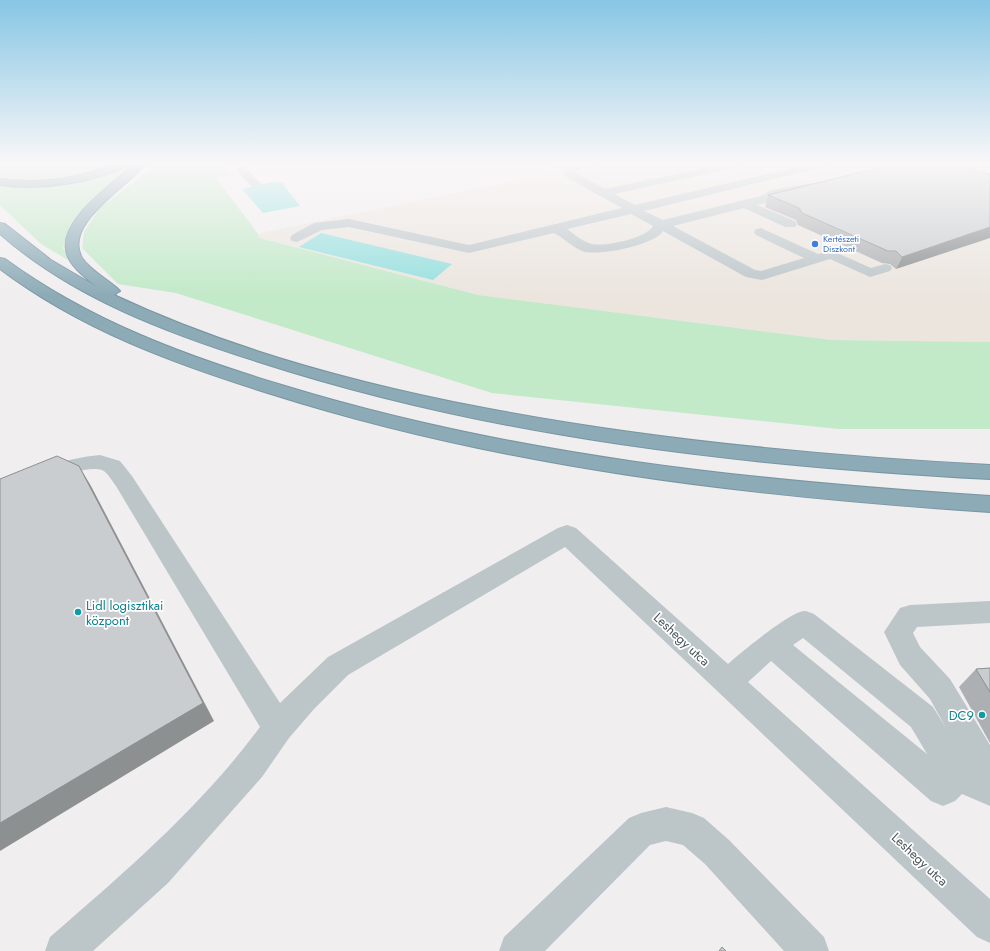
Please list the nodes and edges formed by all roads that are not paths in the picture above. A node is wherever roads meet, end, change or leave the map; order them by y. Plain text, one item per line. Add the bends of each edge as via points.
1 (94, 207) edge
2 (628, 207) edge
3 (638, 207) edge
4 (732, 207) edge
5 (753, 207) edge
6 (631, 209) junction
7 (592, 218) junction
8 (660, 225) junction
9 (0, 227) edge
10 (556, 228) junction
11 (297, 238) dead end
12 (631, 242) junction
13 (817, 259) junction
14 (0, 262) edge
15 (885, 268) dead end
16 (130, 308) junction
17 (990, 472) edge
18 (0, 493) edge
19 (990, 504) edge
20 (990, 612) edge
21 (772, 645) junction
22 (728, 682) junction
23 (278, 728) junction
24 (990, 775) edge
25 (957, 776) junction
26 (990, 789) edge
27 (990, 924) edge
28 (64, 951) edge
29 (518, 951) edge
30 (810, 951) edge

1 - 16 highway via 83,218 74,234 72,244 75,258
2 - 6 street
3 - 6 street
4 - 8 street
5 - 13 street via 790,224 761,232
6 - 7 street
6 - 8 street
7 - 10 street
7 - 12 street
8 - 12 street via 656,233
8 - 13 street via 751,274 762,276
9 - 16 highway via 49,266
10 - 11 street via 469,249 349,223 319,226
10 - 12 street via 587,248 605,249
13 - 15 street via 832,255 870,273
14 - 19 highway via 50,296 135,339 273,390 398,424 556,457 643,470 805,490
16 - 17 highway via 276,362 341,382 458,409 718,451 909,468
18 - 23 street via 76,465 97,462 110,465 124,481
20 - 24 street via 910,616 898,632 910,656 940,689
21 - 22 street
21 - 25 street via 943,789
21 - 25 street via 804,622 922,717
22 - 23 street, Leshegy utca via 567,534 338,666 303,699
22 - 27 street, Leshegy utca
23 - 28 street via 251,766 155,870
25 - 26 street
29 - 30 street via 641,830 666,824 692,830 717,852

